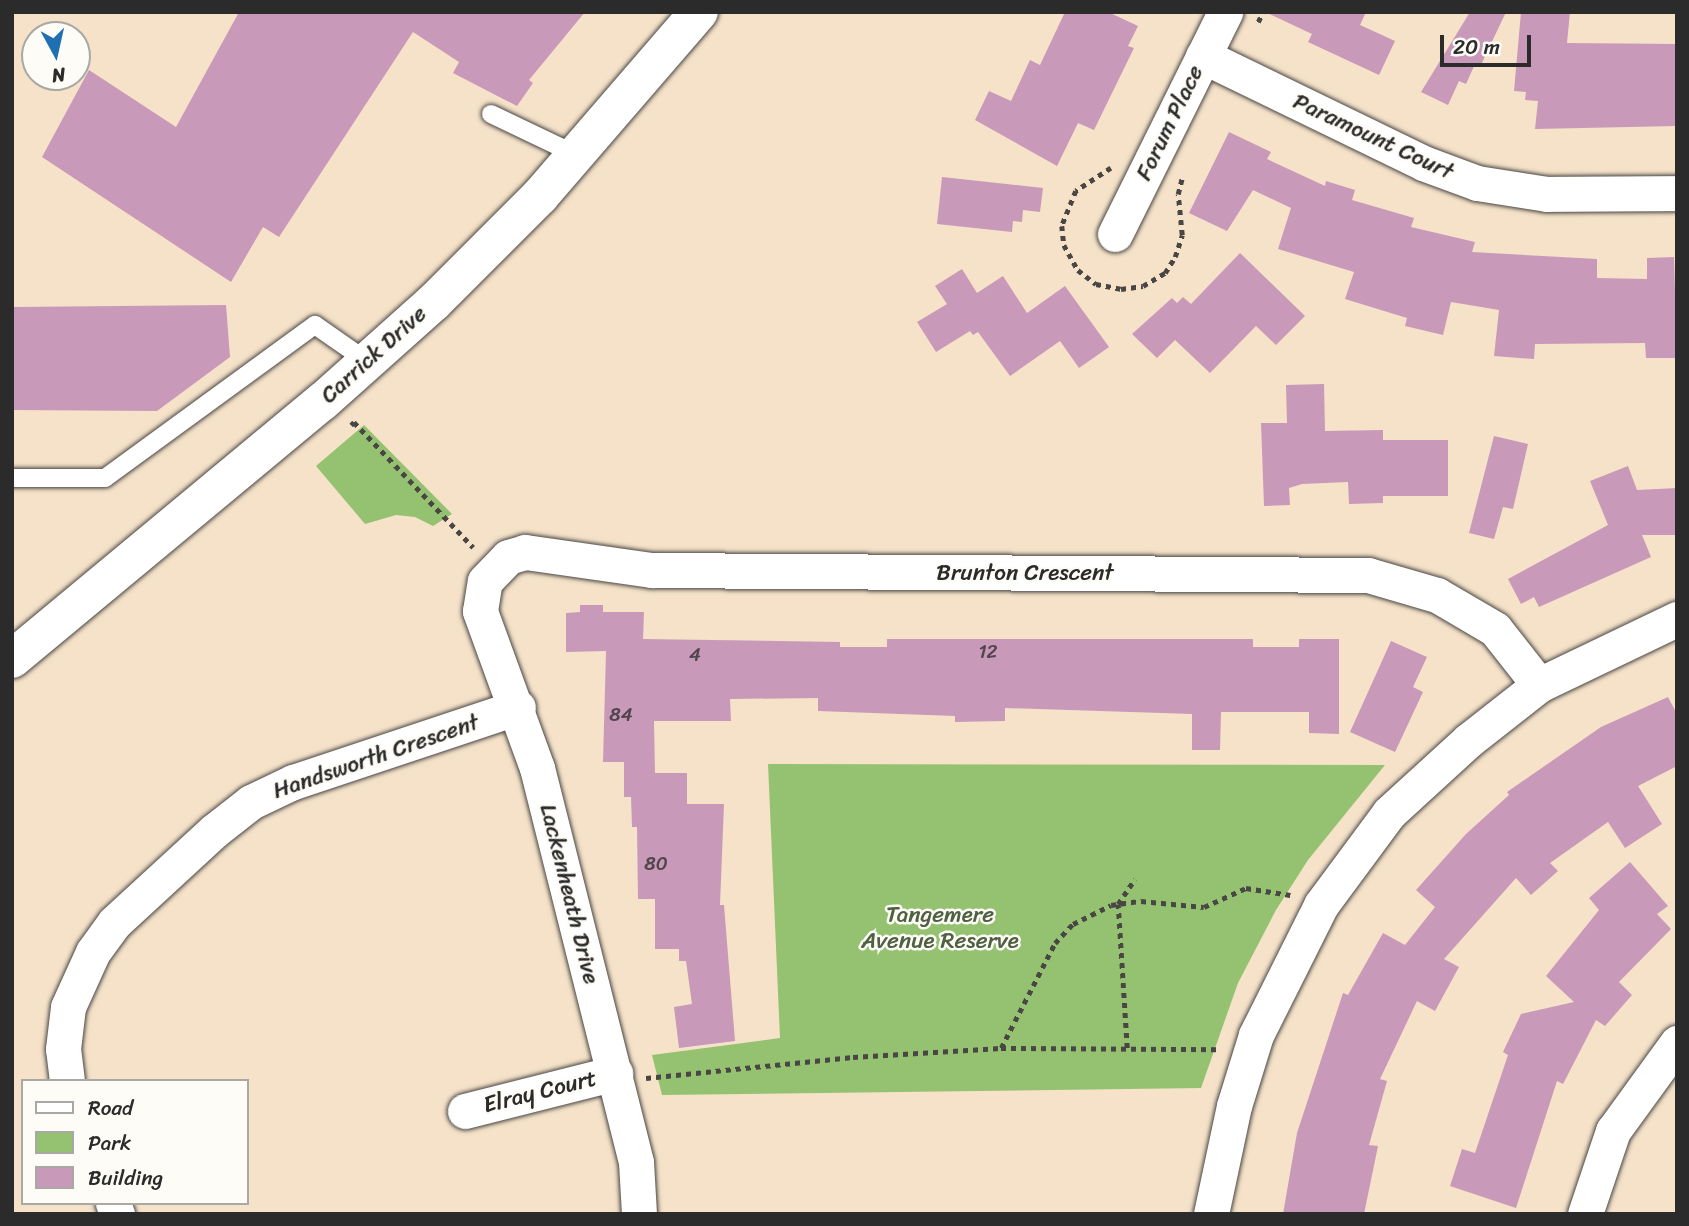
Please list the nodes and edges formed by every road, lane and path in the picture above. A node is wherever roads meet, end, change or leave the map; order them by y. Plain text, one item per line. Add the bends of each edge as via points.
1 (1225, 12) edge
2 (695, 13) edge
3 (1203, 56) junction
4 (491, 114) dead end
5 (577, 155) junction
6 (1677, 194) edge
7 (1115, 234) dead end
8 (368, 362) junction
9 (322, 402) junction
10 (12, 478) edge
11 (489, 574) junction
12 (1677, 619) edge
13 (12, 659) edge
14 (1539, 685) junction
15 (518, 707) junction
16 (1135, 879) dead end
17 (1118, 904) junction
18 (1321, 905) junction
19 (1677, 1043) edge
20 (1002, 1048) junction
21 (1128, 1048) junction
22 (1221, 1049) dead end
23 (67, 1079) edge
24 (617, 1079) junction
25 (465, 1111) dead end
26 (639, 1214) edge
27 (1210, 1214) edge
28 (1585, 1214) edge

1 - 3 street, Forum Place
2 - 5 street, Carrick Drive
3 - 6 street, Paramount Court via 1423,163 1477,183 1547,194
3 - 7 street, Forum Place
4 - 5 lane
5 - 8 street, Carrick Drive via 443,293
8 - 9 street, Carrick Drive
8 - 10 lane via 315,325 105,478
9 - 11 path via 345,429 354,422
9 - 13 street, Carrick Drive
11 - 14 street, Brunton Crescent via 508,556 525,552 652,570 1368,575 1437,595 1495,629
11 - 15 street, Lackenheath Drive via 480,611
12 - 14 street
14 - 18 street via 1469,740 1390,813
15 - 23 street, Handsworth Crescent via 293,782 251,802 214,831 114,923 93,952 68,1007 63,1049
15 - 24 street, Lackenheath Drive
16 - 17 path
17 - 18 path via 1140,901 1204,907 1232,892 1263,888
17 - 20 path via 1073,924 1055,943
17 - 21 path
18 - 27 street via 1256,1035 1234,1106
19 - 28 street via 1613,1131
20 - 21 path
20 - 24 path
21 - 22 path
24 - 25 street, Elray Court
24 - 26 street, Lackenheath Drive via 636,1162

